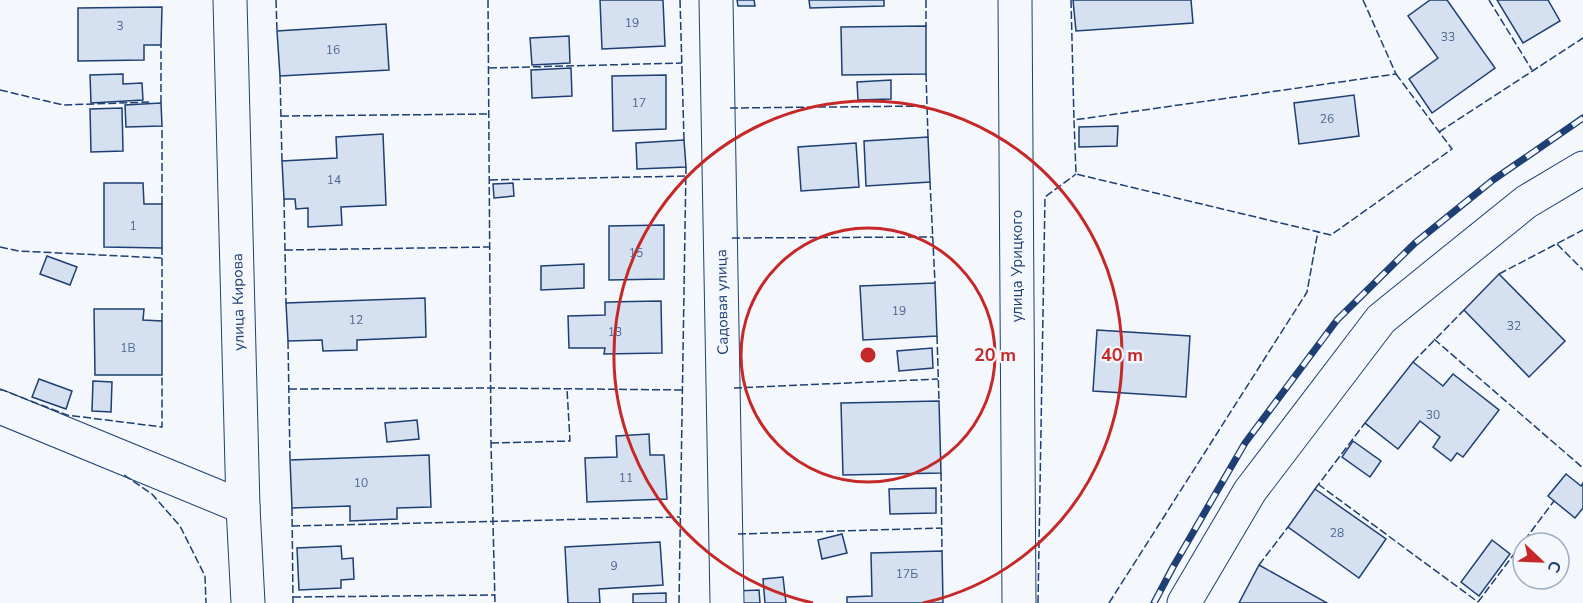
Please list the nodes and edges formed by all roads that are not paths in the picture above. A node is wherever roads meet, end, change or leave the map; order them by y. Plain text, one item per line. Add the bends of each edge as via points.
1 (230, 0) edge
2 (716, 0) edge
3 (1015, 0) edge
4 (1583, 168) edge
5 (0, 407) edge
6 (243, 507) junction
7 (248, 603) edge
8 (727, 603) edge
9 (1018, 603) edge
10 (1184, 603) edge

1 - 6 street, улица Кирова
2 - 8 street, Садовая улица
3 - 9 street, улица Урицкого
4 - 10 street via 1526,202 1381,319 1250,490
5 - 6 street
6 - 7 street, улица Кирова

